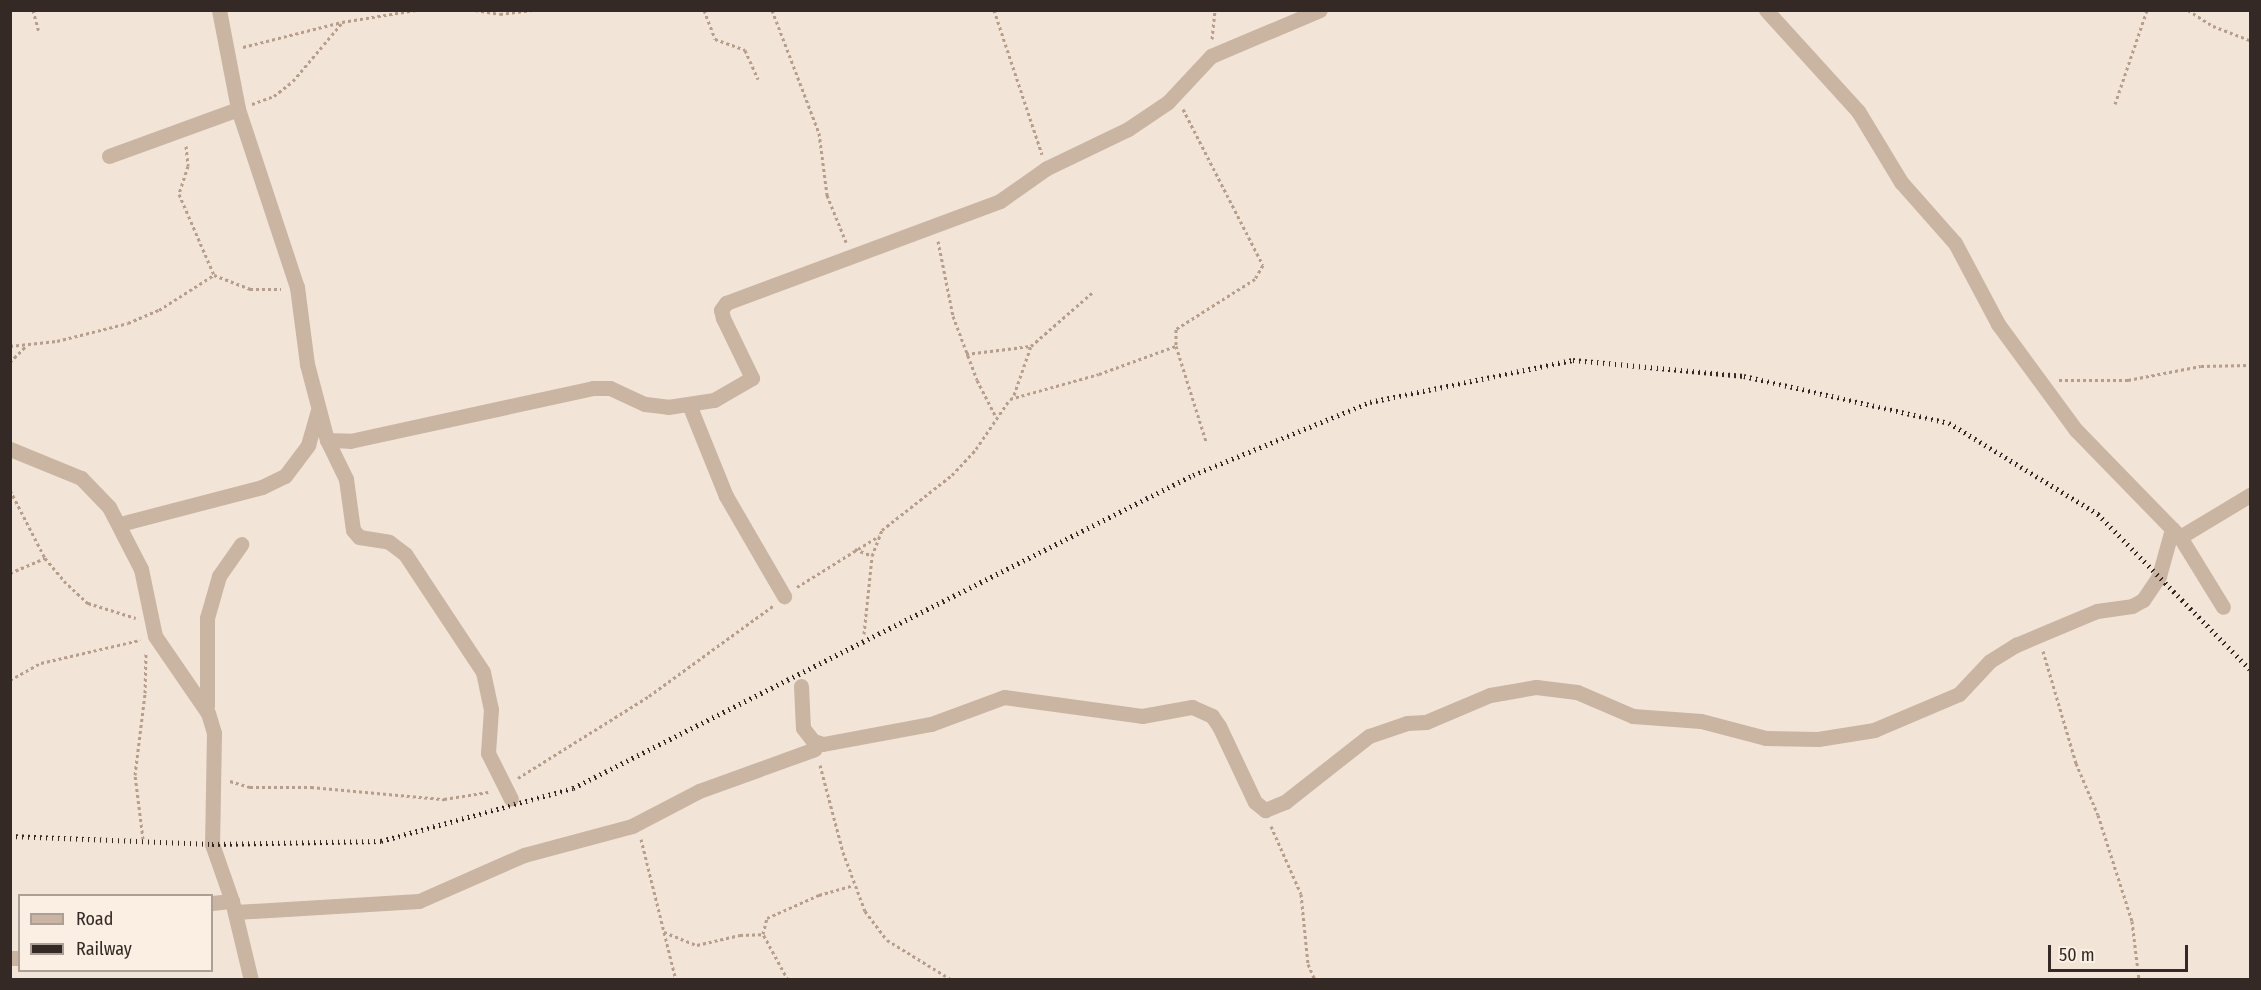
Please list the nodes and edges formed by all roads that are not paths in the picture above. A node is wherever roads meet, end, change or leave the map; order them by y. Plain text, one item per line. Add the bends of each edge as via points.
1 (219, 10) edge
2 (1320, 10) edge
3 (1766, 10) edge
4 (238, 109) junction
5 (109, 156) dead end
6 (690, 406) junction
7 (318, 409) junction
8 (327, 440) junction
9 (10, 448) edge
10 (2250, 495) edge
11 (120, 524) junction
12 (2176, 533) junction
13 (241, 544) dead end
14 (784, 596) road end
15 (2223, 607) dead end
16 (801, 686) dead end
17 (208, 713) junction
18 (815, 748) road end
19 (508, 793) road end
20 (213, 903) edge
21 (233, 906) junction
22 (251, 980) edge

1 - 4 street
2 - 6 street via 1211,56 1175,94 1128,129 1047,168 1000,201 723,305 723,318 752,378 714,400
3 - 12 street via 1858,111 1901,182 1955,243 1998,324 2076,430
4 - 5 street
4 - 7 street via 297,287 307,364
6 - 8 street via 645,404 610,388 594,388 350,441
6 - 14 street via 726,496
7 - 8 street
7 - 11 street via 308,445 285,476 262,487
8 - 19 street via 345,474 356,535 389,542 405,554 483,672 491,709 488,753
9 - 11 street via 81,478 94,488
10 - 12 street
11 - 17 street via 141,568 149,622
12 - 15 street
12 - 16 street via 2159,576 2143,600 2132,606 2097,611 2003,651 1959,694 1903,720 1852,735 1766,738 1701,721 1633,716 1562,688 1536,687 1490,695 1426,722 1407,723 1369,736 1285,802 1265,810 1255,802 1212,716 1192,707 1142,716 1004,697 931,724 823,744 813,741 803,728
13 - 17 street via 219,576 207,618
17 - 21 street via 214,733 212,844
18 - 21 street via 699,791 637,823 524,855 419,901
20 - 21 street
21 - 22 street

